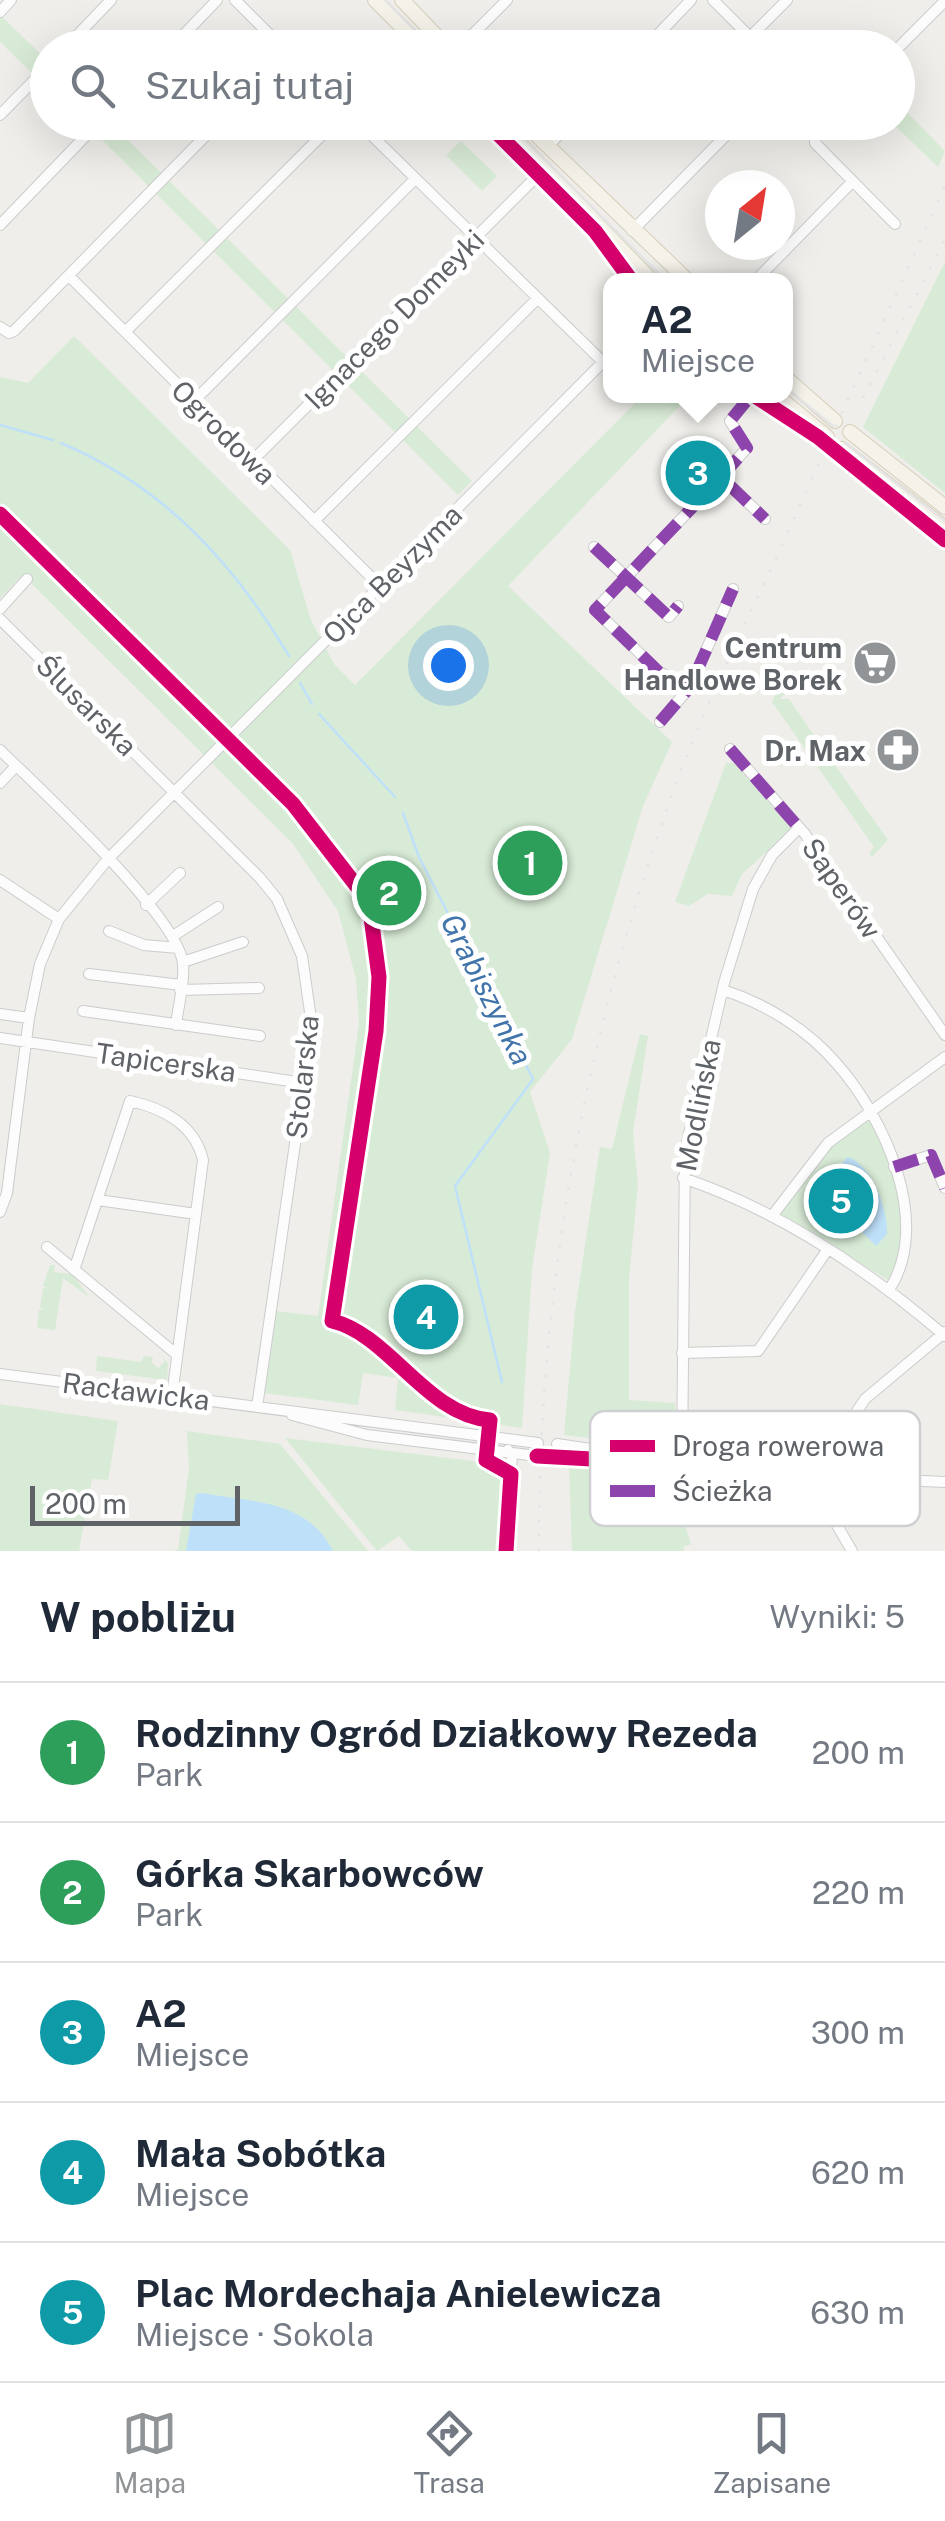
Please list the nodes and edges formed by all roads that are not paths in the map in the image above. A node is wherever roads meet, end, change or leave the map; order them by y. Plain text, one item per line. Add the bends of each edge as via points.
1 (12, 0) edge
2 (111, 0) edge
3 (217, 0) edge
4 (235, 0) edge
5 (375, 0) edge
6 (402, 0) edge
7 (507, 0) edge
8 (692, 0) edge
9 (713, 0) edge
10 (787, 0) edge
11 (945, 1) edge
12 (0, 12) edge
13 (82, 30) edge
14 (189, 30) edge
15 (265, 30) edge
16 (405, 30) edge
17 (431, 30) edge
18 (477, 30) edge
19 (662, 30) edge
20 (744, 30) edge
21 (756, 30) edge
22 (915, 31) edge
23 (30, 84) edge
24 (0, 115) edge
25 (82, 140) edge
26 (201, 140) edge
27 (317, 140) edge
28 (376, 140) edge
29 (516, 140) edge
30 (540, 140) edge
31 (553, 140) edge
32 (721, 140) edge
33 (814, 140) edge
34 (547, 147) junction
35 (535, 178) dead end
36 (416, 179) junction
37 (852, 183) junction
38 (895, 224) dead end
39 (0, 225) edge
40 (631, 232) junction
41 (474, 238) junction
42 (644, 273) edge
43 (678, 273) edge
44 (763, 273) edge
45 (69, 276) junction
46 (536, 300) junction
47 (0, 327) edge
48 (125, 332) junction
49 (603, 355) edge
50 (603, 362) edge
51 (793, 384) edge
52 (193, 402) junction
53 (745, 403) edge
54 (787, 403) edge
55 (835, 420) dead end
56 (850, 432) dead end
57 (828, 437) dead end
58 (842, 449) dead end
59 (252, 461) junction
60 (717, 473) junction
61 (945, 508) edge
62 (764, 519) dead end
63 (314, 522) junction
64 (945, 528) edge
65 (594, 547) dead end
66 (627, 576) junction
67 (27, 580) dead end
68 (380, 586) junction
69 (733, 589) dead end
70 (678, 606) dead end
71 (0, 609) edge
72 (0, 619) edge
73 (690, 687) junction
74 (660, 722) dead end
75 (730, 749) dead end
76 (0, 750) edge
77 (16, 766) junction
78 (0, 782) edge
79 (174, 792) junction
80 (799, 828) junction
81 (108, 859) junction
82 (180, 874) dead end
83 (0, 880) edge
84 (146, 905) junction
85 (218, 908) dead end
86 (59, 919) junction
87 (109, 932) dead end
88 (173, 936) junction
89 (243, 942) dead end
90 (178, 948) junction
91 (183, 962) junction
92 (88, 974) dead end
93 (180, 987) junction
94 (259, 988) dead end
95 (722, 990) junction
96 (83, 1011) dead end
97 (0, 1014) edge
98 (29, 1018) junction
99 (176, 1024) junction
100 (945, 1035) edge
101 (260, 1036) dead end
102 (0, 1038) edge
103 (28, 1042) junction
104 (945, 1057) edge
105 (304, 1083) junction
106 (870, 1111) junction
107 (894, 1167) junction
108 (683, 1178) junction
109 (945, 1188) edge
110 (98, 1200) junction
111 (0, 1212) edge
112 (196, 1214) junction
113 (772, 1216) junction
114 (47, 1247) dead end
115 (828, 1249) junction
116 (74, 1270) junction
117 (889, 1290) junction
118 (944, 1334) edge
119 (682, 1353) junction
120 (176, 1354) junction
121 (0, 1374) edge
122 (172, 1396) junction
123 (258, 1407) junction
124 (682, 1411) edge
125 (858, 1411) edge
126 (336, 1423) junction
127 (496, 1438) junction
128 (557, 1444) dead end
129 (590, 1449) edge
130 (512, 1454) junction
131 (537, 1456) dead end
132 (556, 1457) dead end
133 (590, 1458) edge
134 (920, 1481) edge
135 (945, 1482) edge
136 (840, 1526) edge
137 (506, 1551) edge
138 (852, 1551) edge

1 - 12 street
2 - 13 street
3 - 14 street
4 - 15 street
5 - 16 main road
6 - 17 main road
7 - 18 street
8 - 19 street
9 - 20 street
10 - 21 street
11 - 22 street
23 - 24 street
25 - 39 street
26 - 45 street
27 - 48 street
28 - 36 street
29 - 42 main road
30 - 34 main road
31 - 34 street
32 - 40 street
33 - 37 street
34 - 40 main road
35 - 41 street, Ignacego Domeyki
36 - 41 street
36 - 52 street
37 - 38 street
37 - 44 street
40 - 43 main road
41 - 46 street
41 - 59 street, Ignacego Domeyki
45 - 47 street via 14,331
45 - 48 street, Ogrodowa
46 - 49 street
46 - 63 street
48 - 52 street, Ogrodowa
50 - 68 street, Ojca Beyzyma
51 - 55 main road
52 - 59 street, Ogrodowa
53 - 60 street via 730,421 747,448
54 - 57 main road
56 - 61 main road
58 - 64 main road
59 - 63 street, Ogrodowa
60 - 62 street
60 - 66 street
63 - 68 street, Ogrodowa
65 - 66 street
66 - 70 street via 669,617
66 - 73 street via 594,610 659,672
67 - 71 street
68 - 79 street, Ojca Beyzyma
69 - 73 street
72 - 79 street, Ślusarska
73 - 74 street
75 - 80 street, Saperów
76 - 77 street
77 - 78 street
77 - 81 street
79 - 81 street, Ojca Beyzyma
79 - 105 street, Stolarska via 260,878 294,933 308,977 312,1026
80 - 95 street, Modlińska via 760,873
80 - 100 street, Saperów
81 - 84 street
81 - 86 street, Ojca Beyzyma
82 - 84 street
83 - 86 street
84 - 88 street
85 - 88 street
86 - 98 street, Ojca Beyzyma via 40,964
87 - 90 street
88 - 90 street
89 - 91 street
90 - 91 street
91 - 93 street
92 - 93 street
93 - 94 street
93 - 99 street
95 - 106 street via 808,1036
95 - 108 street, Modlińska
96 - 99 street
97 - 98 street
98 - 103 street, Ojca Beyzyma
99 - 101 street
102 - 103 street, Tapicerska
103 - 105 street, Tapicerska
103 - 111 street, Ojca Beyzyma
104 - 106 street
105 - 123 street, Stolarska
106 - 107 street
106 - 113 street via 816,1156
107 - 109 street via 931,1154
107 - 117 street via 904,1241
108 - 113 street
108 - 119 street, Modlińska
110 - 112 street
110 - 112 street via 130,1102 174,1118 196,1140 203,1160
110 - 116 street
112 - 120 street
113 - 115 street
114 - 116 street
115 - 117 street
115 - 119 street via 758,1351
116 - 120 street
117 - 118 street
118 - 125 street via 870,1393
119 - 124 street, Modlińska
120 - 122 street
121 - 122 street, Racławicka
122 - 123 street, Racławicka
123 - 126 street, Racławicka
126 - 127 street, Racławicka
126 - 130 street, Racławicka
127 - 130 street
127 - 130 street, Racławicka via 536,1442
128 - 129 street
130 - 131 street, Racławicka
130 - 137 street
132 - 133 street
134 - 135 street
136 - 138 street

